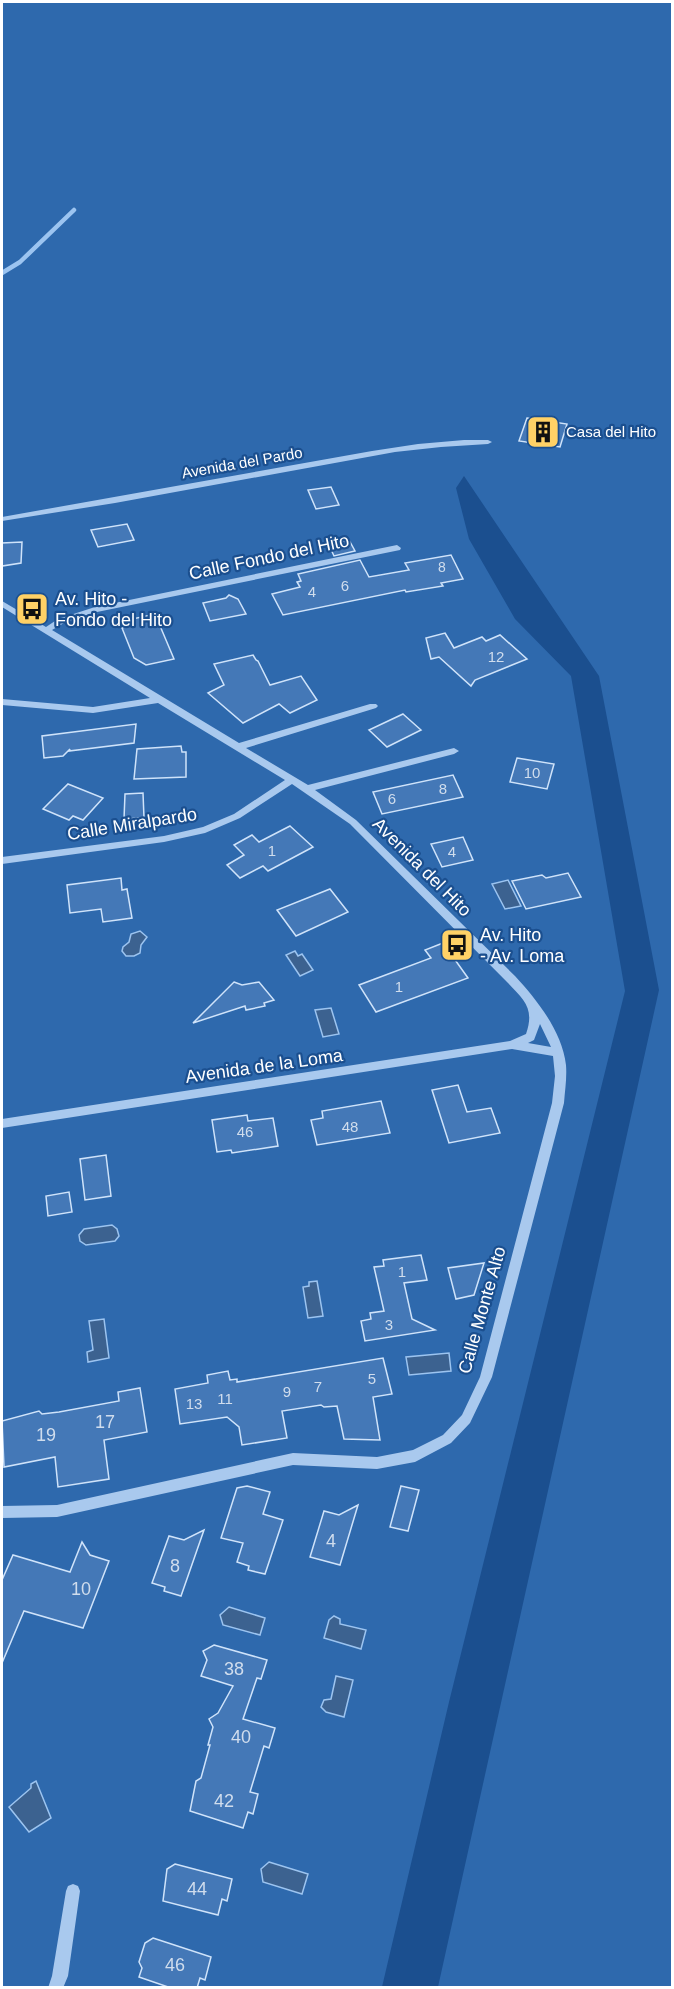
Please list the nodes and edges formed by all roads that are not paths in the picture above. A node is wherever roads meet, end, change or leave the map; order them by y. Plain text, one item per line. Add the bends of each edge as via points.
1 (488, 442) dead end
2 (2, 519) edge
3 (397, 548) dead end
4 (2, 604) edge
5 (45, 631) junction
6 (157, 700) junction
7 (2, 702) edge
8 (373, 706) dead end
9 (237, 747) junction
10 (454, 751) dead end
11 (291, 780) junction
12 (307, 789) junction
13 (2, 861) edge
14 (532, 1002) junction
15 (512, 1045) junction
16 (558, 1053) junction
17 (2, 1124) edge
18 (2, 1512) edge
19 (73, 1891) dead end
20 (55, 1988) edge

1 - 2 street, Avenida del Pardo via 443,442 362,454
3 - 5 street, Calle Fondo del Hito via 95,610 61,621
4 - 5 street, Avenida del Hito
5 - 6 street, Avenida del Hito
6 - 7 street via 93,710
6 - 9 street, Avenida del Hito
8 - 9 street
9 - 11 street, Avenida del Hito
10 - 12 street
11 - 12 street, Avenida del Hito
11 - 13 street, Calle Miralpardo via 237,816 205,830
12 - 14 street, Avenida del Hito via 354,822
14 - 15 street, Avenida de la Loma via 537,1020 530,1036
14 - 16 street, Calle Monte Alto
15 - 16 street
15 - 17 street, Avenida de la Loma
16 - 18 street, Calle Monte Alto via 562,1078 558,1102 486,1377 466,1419 447,1439 415,1456 377,1463 293,1459 57,1511
19 - 20 street

